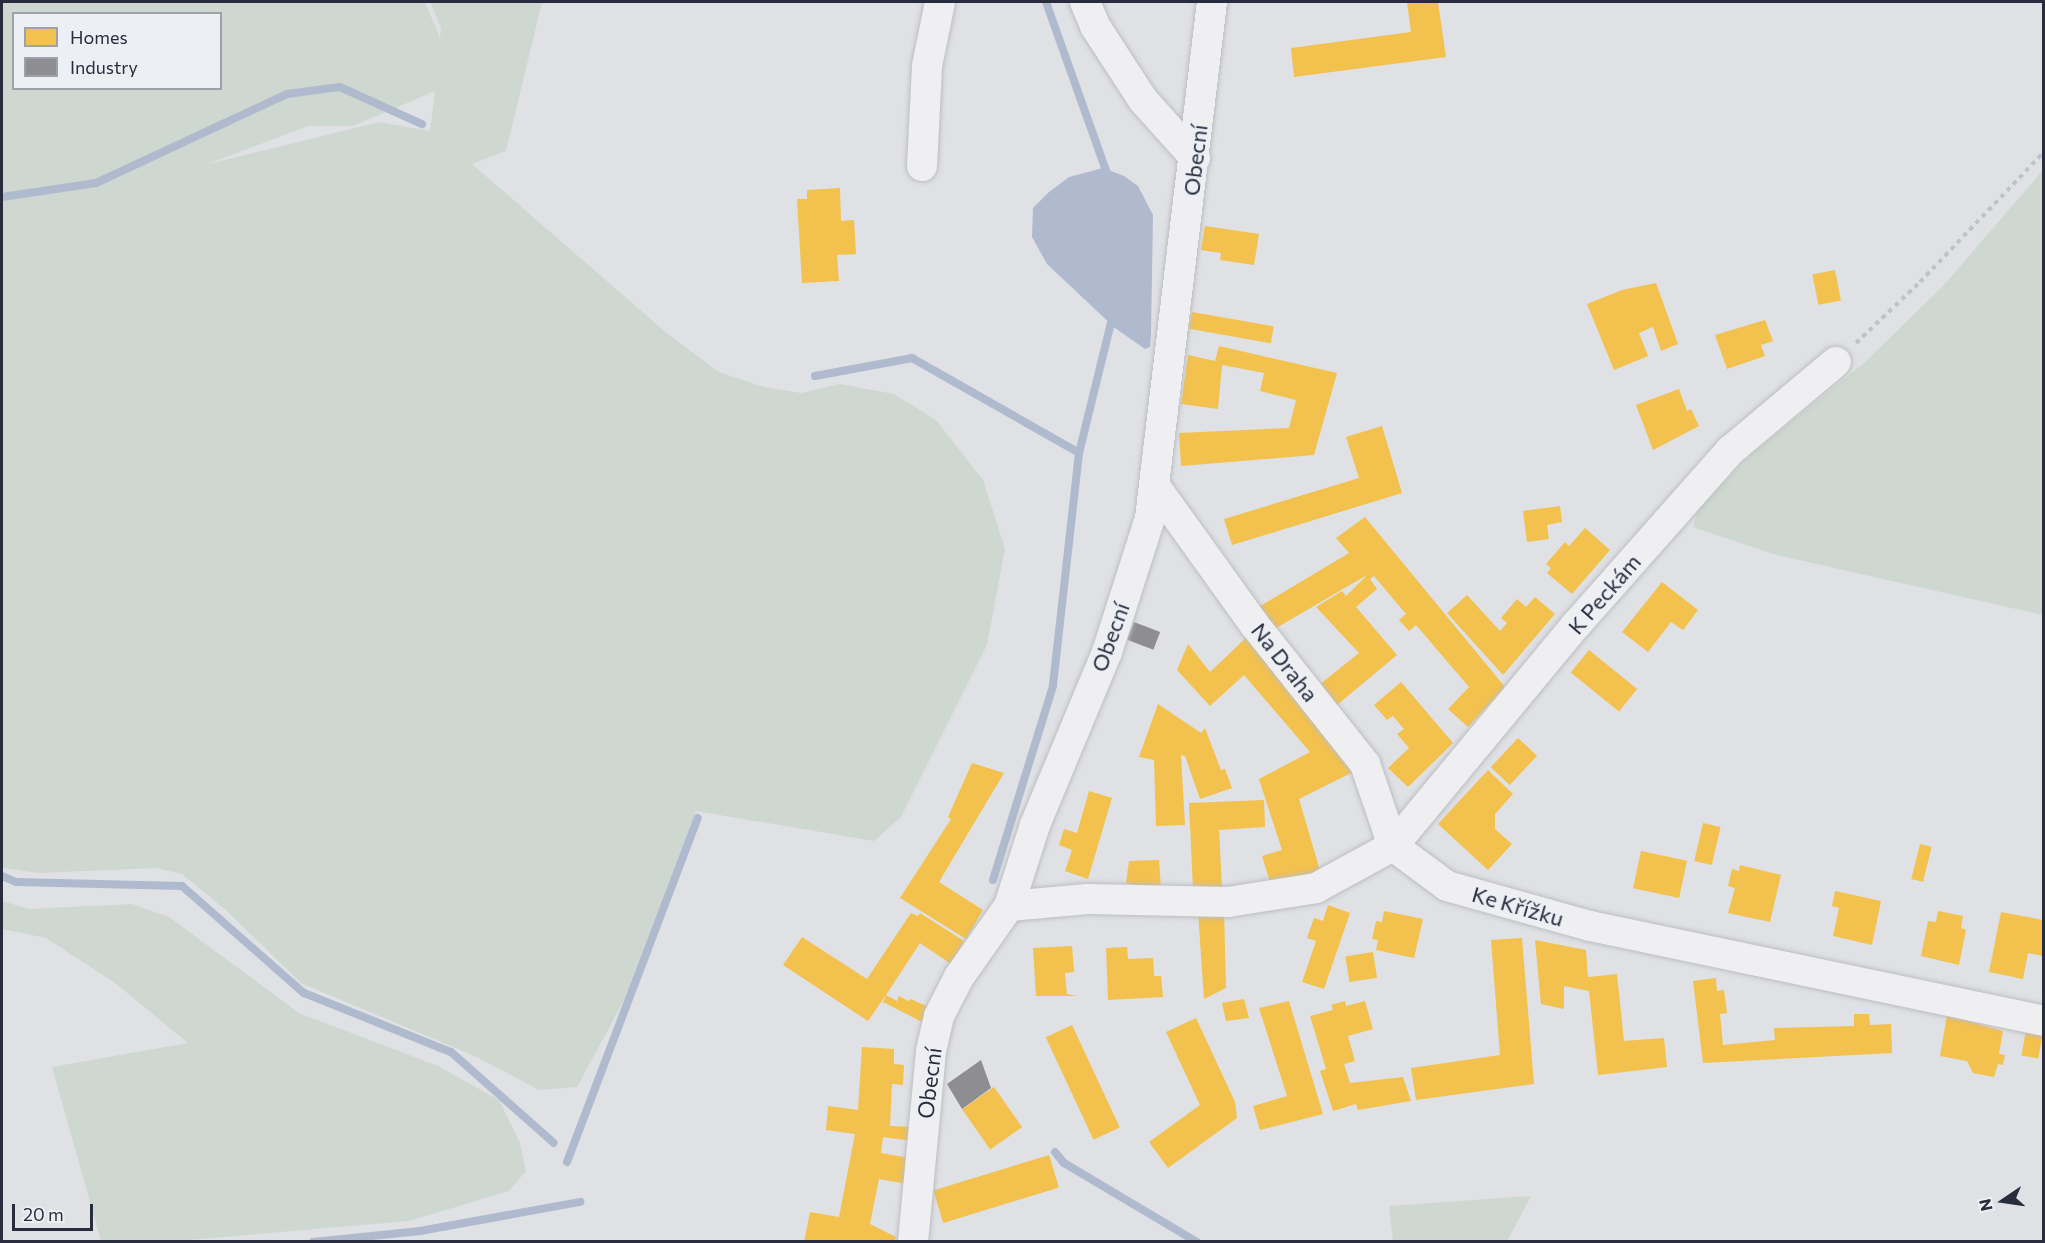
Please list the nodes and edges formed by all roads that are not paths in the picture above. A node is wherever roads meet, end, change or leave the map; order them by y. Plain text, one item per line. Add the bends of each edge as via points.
1 (940, 2) edge
2 (1085, 2) edge
3 (1212, 2) edge
4 (1195, 158) junction
5 (922, 166) dead end
6 (1836, 362) road end
7 (1157, 489) junction
8 (1393, 846) junction
9 (1009, 906) junction
10 (2043, 1021) edge
11 (913, 1242) edge

1 - 5 street via 927,66
2 - 4 street via 1095,26 1143,100
3 - 4 street, Obecní
4 - 7 street, Obecní
6 - 8 street, K Peckám via 1731,450 1576,625
7 - 8 street, Na Draha via 1254,624 1365,764
7 - 9 street, Obecní via 1107,652 1035,825
8 - 9 street via 1316,888 1228,902 1088,899
8 - 10 street, Ke Křížku via 1447,886 1590,926
9 - 11 street, Obecní via 959,977 939,1016

